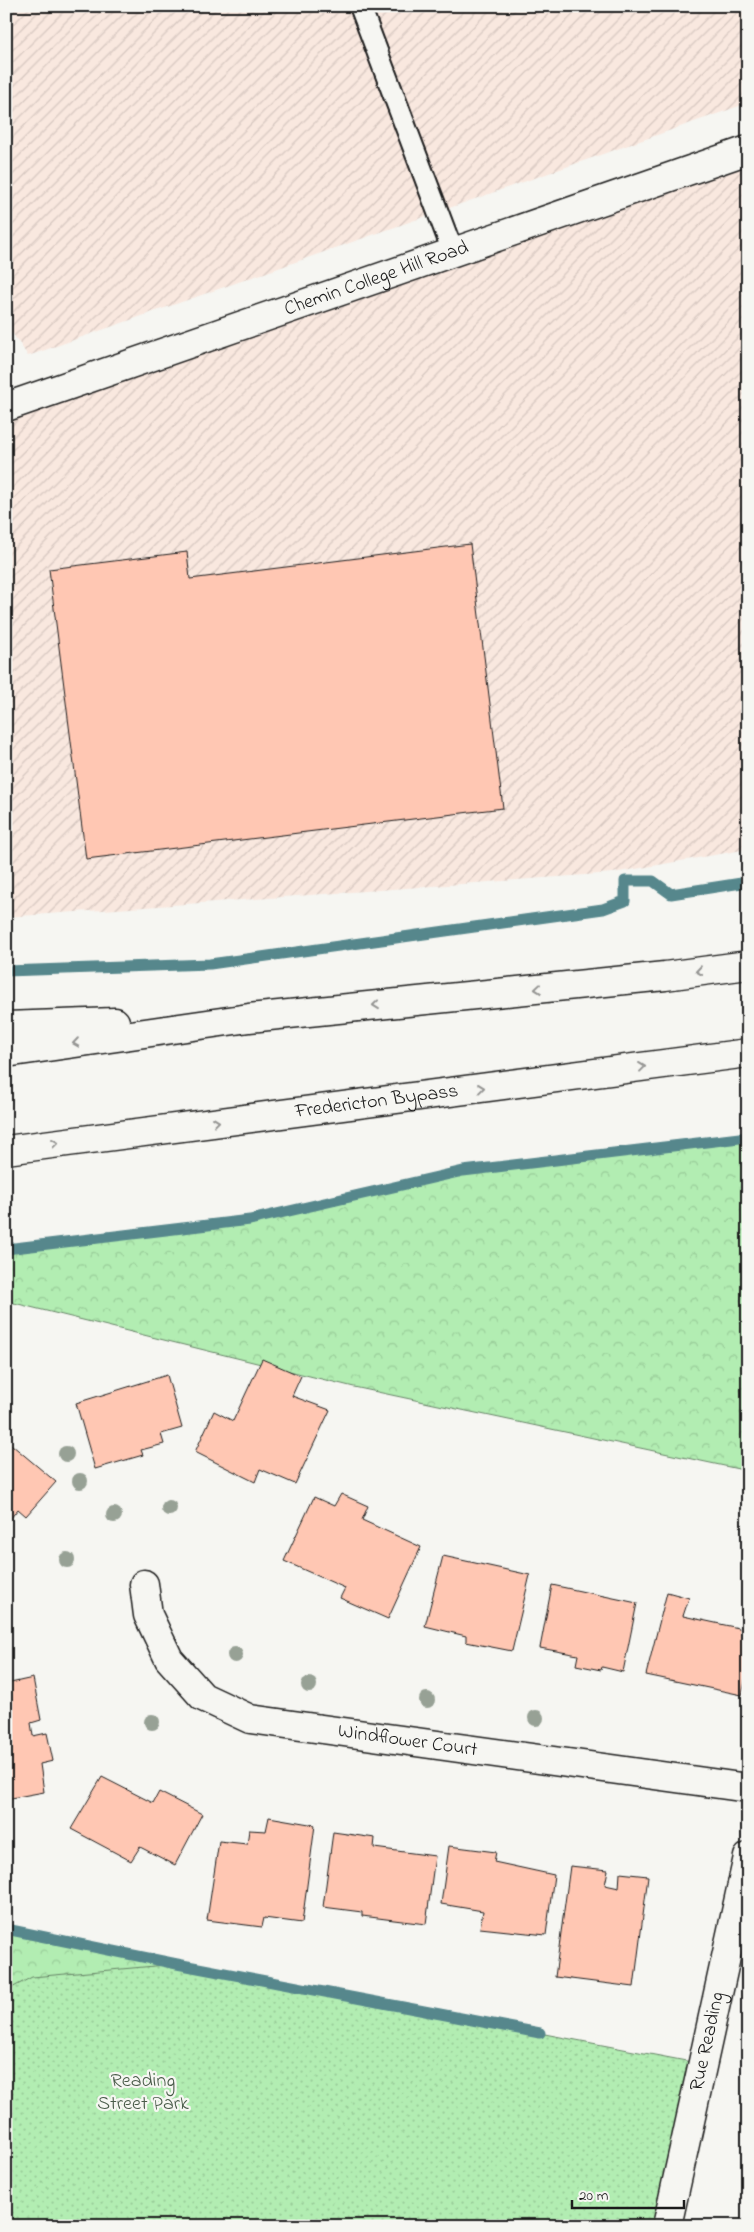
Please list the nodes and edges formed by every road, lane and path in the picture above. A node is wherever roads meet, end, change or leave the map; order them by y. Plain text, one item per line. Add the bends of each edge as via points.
1 (360, 6) edge
2 (748, 150) edge
3 (453, 252) junction
4 (6, 407) edge
5 (748, 965) edge
6 (249, 1018) junction
7 (6, 1026) edge
8 (6, 1053) edge
9 (748, 1053) edge
10 (6, 1150) edge
11 (144, 1584) dead end
12 (748, 1788) edge
13 (748, 1857) edge
14 (667, 2226) edge

1 - 3 lane
2 - 3 main road, Chemin College Hill Road
3 - 4 main road, Chemin College Hill Road
5 -> 6 main road
6 - 7 main road
6 -> 8 main road
10 -> 9 main road, Fredericton Bypass
11 - 12 main road, Windflower Court via 148,1615 169,1659 204,1697 250,1719
13 - 14 main road, Rue Reading

